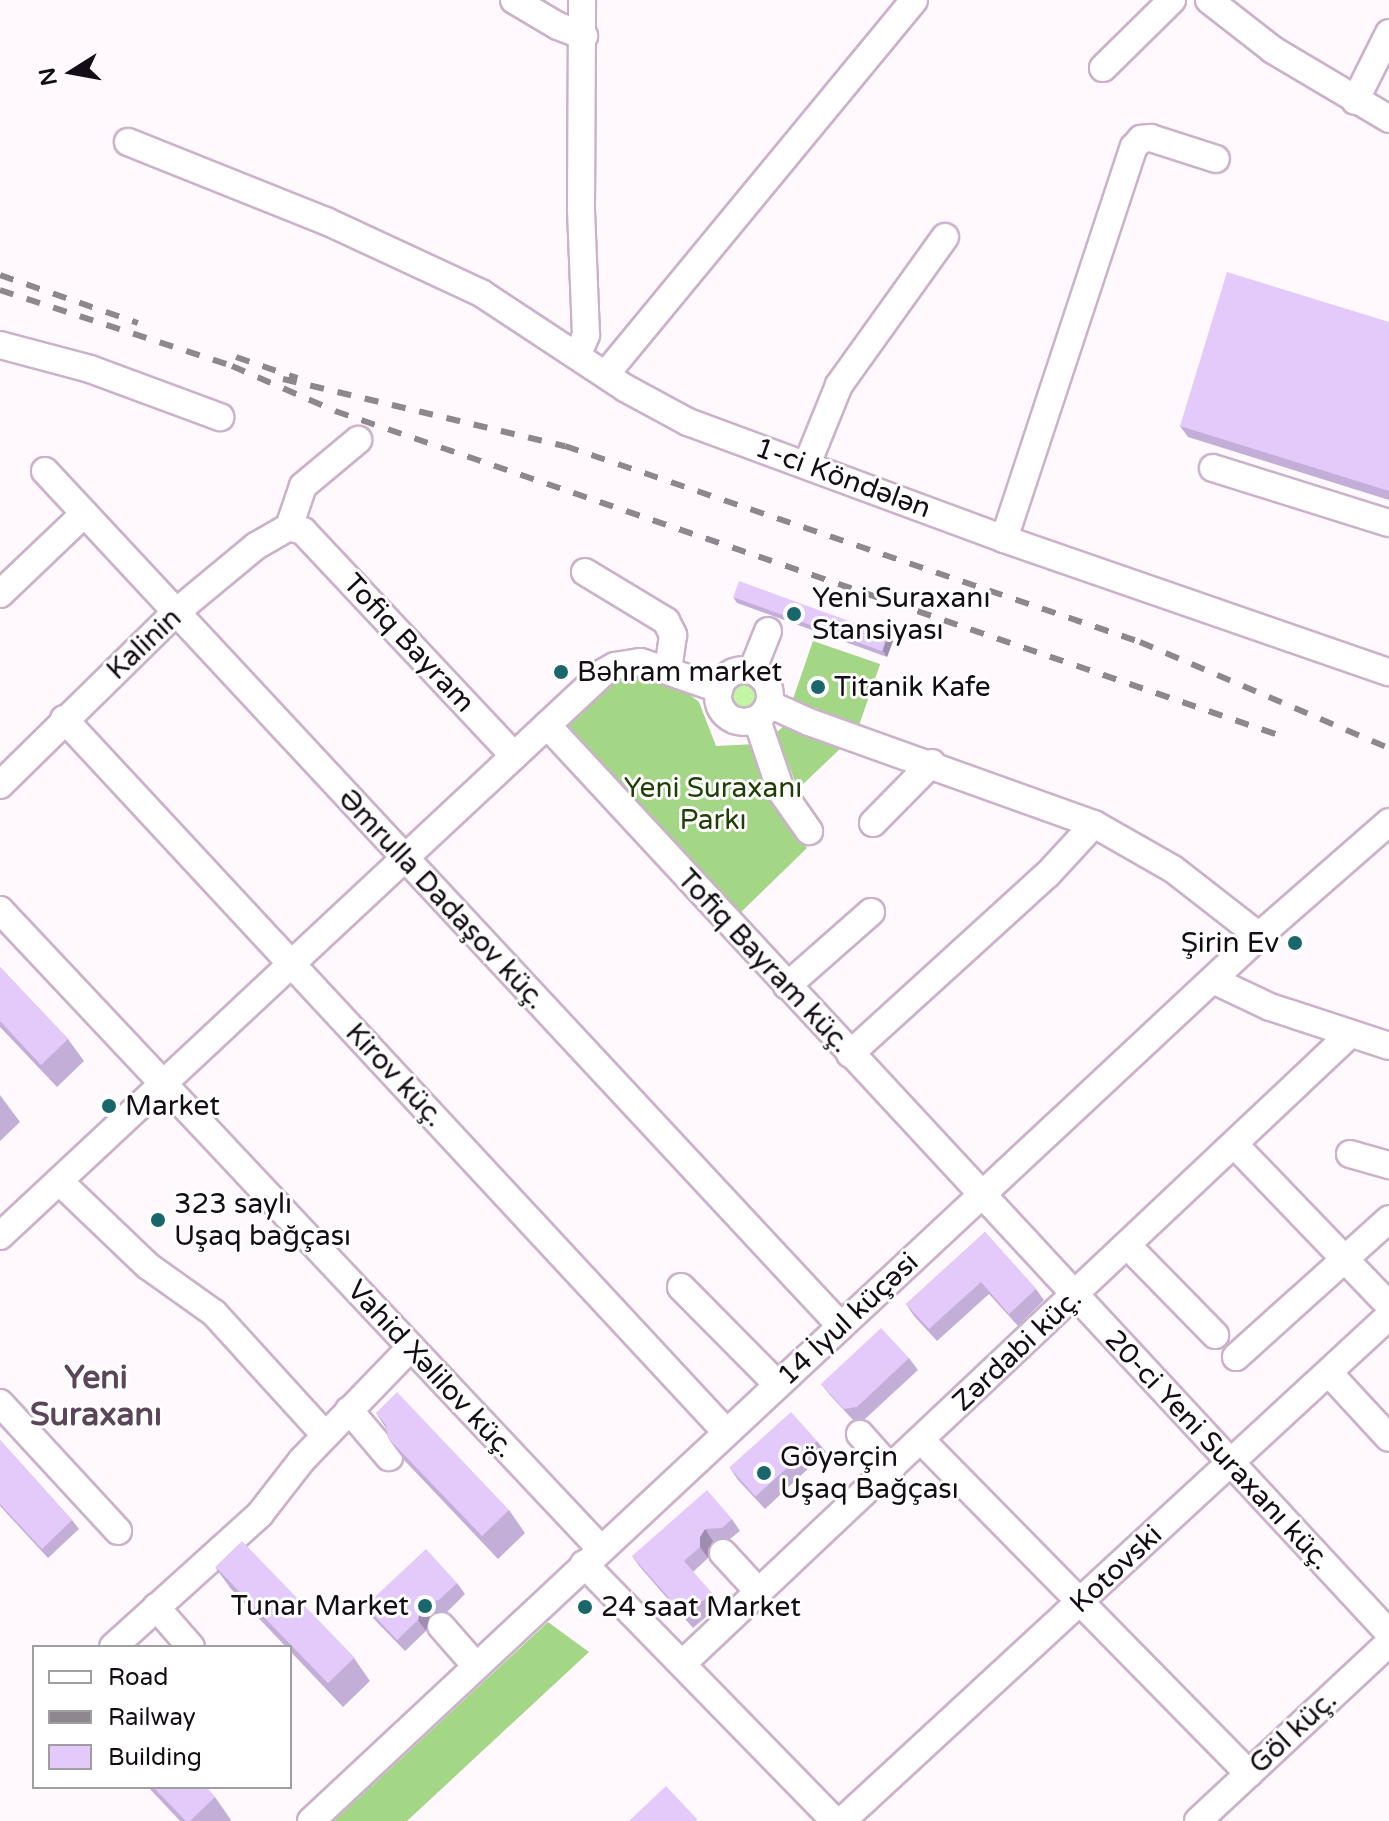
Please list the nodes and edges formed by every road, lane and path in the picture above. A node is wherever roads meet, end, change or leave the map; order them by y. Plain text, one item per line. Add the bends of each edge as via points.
1 (514, 0) edge
2 (582, 0) edge
3 (914, 0) edge
4 (1172, 0) edge
5 (1209, 0) edge
6 (1389, 33) edge
7 (584, 36) junction
8 (1103, 68) dead end
9 (1355, 101) junction
10 (1389, 119) edge
11 (128, 142) dead end
12 (1216, 159) dead end
13 (945, 237) dead end
14 (0, 345) edge
15 (578, 354) junction
16 (606, 374) junction
17 (220, 417) dead end
18 (358, 440) dead end
19 (807, 464) junction
20 (1213, 468) dead end
21 (45, 471) dead end
22 (83, 515) junction
23 (1389, 523) edge
24 (296, 529) junction
25 (1004, 539) junction
26 (585, 572) dead end
27 (0, 594) edge
28 (175, 613) junction
29 (768, 631) dead end
30 (668, 669) junction
31 (752, 671) junction
32 (1389, 672) edge
33 (719, 689) junction
34 (763, 712) junction
35 (64, 719) junction
36 (547, 725) junction
37 (514, 756) junction
38 (932, 763) junction
39 (0, 785) edge
40 (873, 823) dead end
41 (1094, 824) junction
42 (1387, 826) edge
43 (809, 831) dead end
44 (404, 859) junction
45 (0, 910) edge
46 (871, 912) dead end
47 (1259, 936) junction
48 (292, 964) junction
49 (1213, 980) junction
50 (787, 986) junction
51 (1350, 1034) junction
52 (1389, 1046) edge
53 (850, 1054) junction
54 (163, 1084) junction
55 (1234, 1144) junction
56 (1350, 1154) dead end
57 (1389, 1165) edge
58 (59, 1181) junction
59 (981, 1196) junction
60 (1389, 1219) edge
61 (5, 1222) edge
62 (1127, 1245) junction
63 (1345, 1260) junction
64 (681, 1287) dead end
65 (1075, 1295) junction
66 (1389, 1305) edge
67 (1389, 1316) edge
68 (841, 1326) junction
69 (1215, 1335) dead end
70 (410, 1348) junction
71 (1236, 1357) dead end
72 (1329, 1373) junction
73 (777, 1384) junction
74 (0, 1403) edge
75 (349, 1410) junction
76 (726, 1432) junction
77 (860, 1434) dead end
78 (325, 1435) junction
79 (1389, 1438) edge
80 (921, 1440) junction
81 (389, 1457) edge
82 (1230, 1463) junction
83 (891, 1469) junction
84 (118, 1531) dead end
85 (723, 1553) dead end
86 (592, 1556) junction
87 (759, 1592) junction
88 (1080, 1603) junction
89 (156, 1607) junction
90 (441, 1626) dead end
91 (1389, 1633) edge
92 (1389, 1643) edge
93 (115, 1645) edge
94 (189, 1645) edge
95 (682, 1664) junction
96 (476, 1666) junction
97 (1249, 1774) junction
98 (311, 1821) edge
99 (835, 1821) edge
100 (842, 1821) edge
101 (1198, 1821) edge

1 - 7 street
2 - 7 street
3 - 16 street
4 - 8 street
5 - 9 street via 1273,50
6 - 9 street
7 - 15 street via 581,208 586,335
9 - 10 street
11 - 15 street, 1-ci Köndələn via 326,221 481,293
12 - 25 street via 1151,138 1134,147
13 - 19 street via 839,385
14 - 17 street via 90,369
15 - 16 street, 1-ci Köndələn
16 - 19 street, 1-ci Köndələn via 688,422
18 - 24 street via 303,486
19 - 25 street, 1-ci Köndələn
20 - 23 street
21 - 22 street, Əmrulla Dadaşov küç.
22 - 27 street
22 - 28 street, Əmrulla Dadaşov küç.
24 - 28 street, Kalinin via 256,546
24 - 37 street, Tofiq Bayram
25 - 32 street, 1-ci Köndələn
26 - 30 street via 666,621 673,635
28 - 35 street, Kalinin
28 - 44 street, Əmrulla Dadaşov küç.
29 - 31 street
30 - 33 street
30 - 36 street via 641,662 615,666
31 - 33 street via 732,673
31 - 34 street via 767,684
33 - 34 street via 727,717 747,723
34 - 38 street
34 - 43 street via 781,791
35 - 39 street, Kalinin
35 - 48 street, Kirov küç.
36 - 37 street
36 - 50 street, Tofiq Bayram küç.
37 - 44 street
38 - 40 street
38 - 41 street
41 - 47 street via 1173,869
41 - 53 street via 1047,875
42 - 47 street, 14 İyul küçəsi
44 - 48 street
44 - 68 street, Əmrulla Dadaşov küç.
45 - 54 street, Vahid Xəlilov küç.
46 - 50 street
47 - 49 street, 14 İyul küçəsi
48 - 54 street
48 - 76 street, Kirov küç.
49 - 51 street via 1255,1001
49 - 59 street, 14 İyul küçəsi
50 - 53 street, Tofiq Bayram küç.
51 - 52 street
51 - 55 street, Zərdabi küç.
53 - 59 street, Tofiq Bayram küç.
54 - 58 street
54 - 70 street, Vahid Xəlilov küç.
55 - 62 street, Zərdabi küç.
55 - 63 street
56 - 57 street
58 - 61 street
58 - 78 street via 148,1266 214,1313
59 - 65 street, 20-ci Yeni Suraxanı küç.
59 - 68 street, 14 İyul küçəsi
60 - 63 street
62 - 65 street, Zərdabi küç.
62 - 69 street
63 - 66 street
63 - 71 street
64 - 73 street
65 - 80 street, Zərdabi küç.
65 - 82 street, 20-ci Yeni Suraxanı küç.
67 - 72 street, Kotovski
68 - 73 street, 14 İyul küçəsi
70 - 75 street
70 - 86 street, Vahid Xəlilov küç.
72 - 79 street
72 - 82 street, Kotovski
73 - 76 street, 14 İyul küçəsi
74 - 84 street
75 - 78 street
75 - 81 street
76 - 86 street, 14 İyul küçəsi
77 - 83 street
78 - 89 street via 260,1514
80 - 83 street, Zərdabi küç.
80 - 88 street
82 - 88 street, Kotovski
82 - 91 street, 20-ci Yeni Suraxanı küç.
83 - 87 street, Zərdabi küç.
85 - 87 street
86 - 95 street, Vahid Xəlilov küç.
86 - 96 street, 14 İyul küçəsi
87 - 95 street, Zərdabi küç.
88 - 97 street
88 - 100 street, Kotovski
89 - 93 street
89 - 94 street
90 - 96 street
92 - 97 street, Göl küç.
95 - 99 street, Vahid Xəlilov küç.
96 - 98 street, 14 İyul küçəsi
97 - 101 street, Göl küç.

